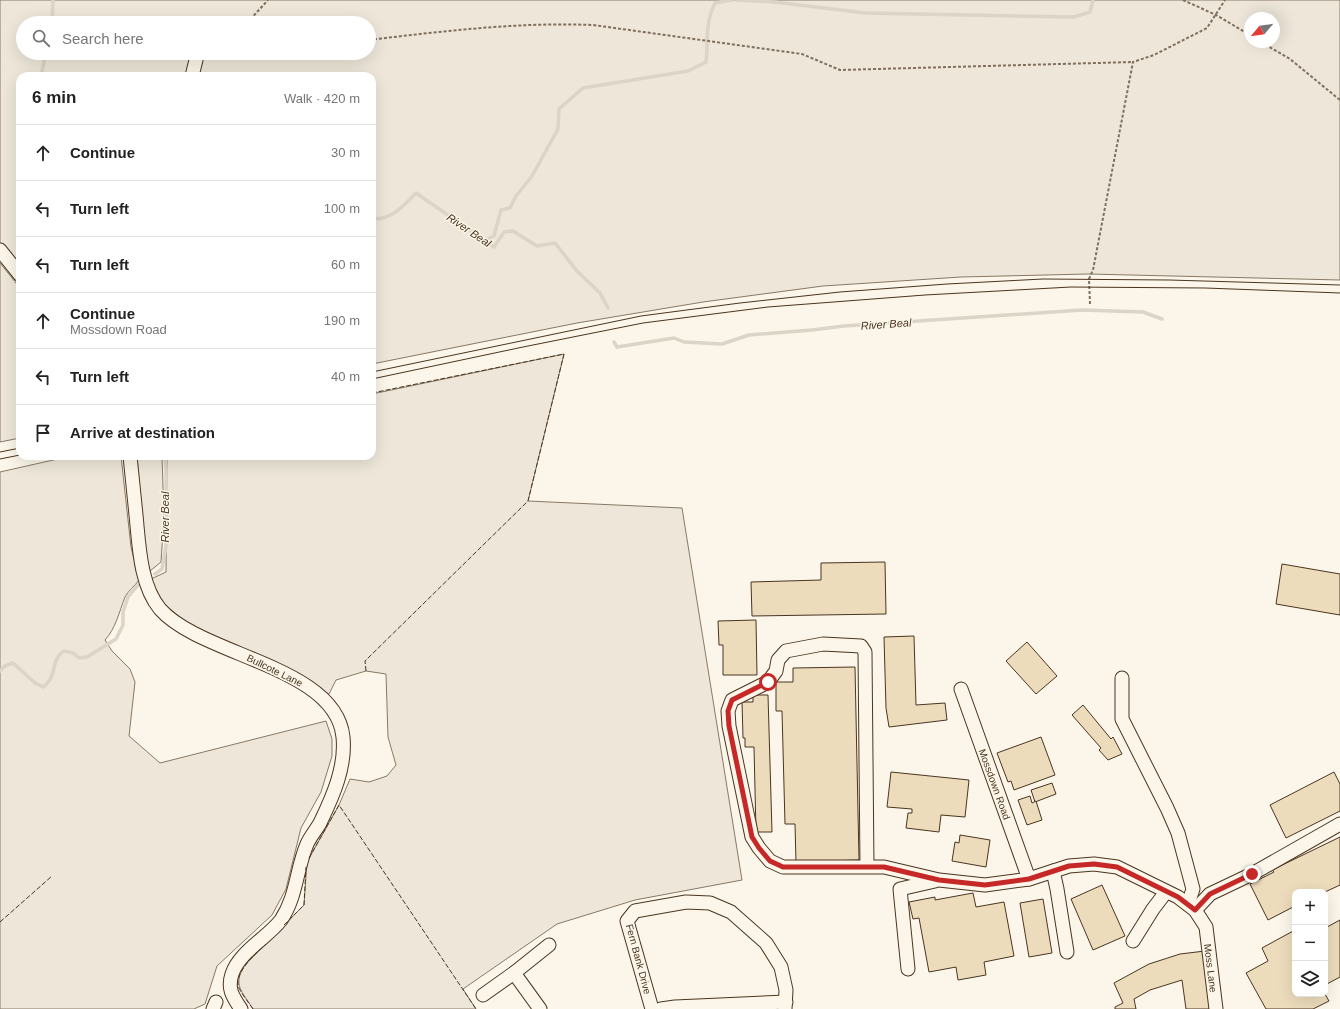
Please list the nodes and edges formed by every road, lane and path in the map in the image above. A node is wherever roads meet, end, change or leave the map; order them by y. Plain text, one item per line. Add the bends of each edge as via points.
1 (268, 0) edge
2 (1182, 0) edge
3 (1226, 0) edge
4 (1216, 15) junction
5 (253, 16) edge
6 (1244, 31) edge
7 (376, 39) edge
8 (1271, 48) edge
9 (196, 60) edge
10 (1133, 62) junction
11 (193, 72) edge
12 (1340, 100) edge
13 (0, 250) edge
14 (16, 270) edge
15 (1090, 304) dead end
16 (130, 460) edge
17 (1122, 678) dead end
18 (961, 689) dead end
19 (1340, 824) edge
20 (867, 867) junction
21 (1053, 871) junction
22 (1029, 879) junction
23 (939, 880) junction
24 (1166, 892) junction
25 (1192, 907) junction
26 (1133, 941) dead end
27 (549, 945) dead end
28 (1067, 952) dead end
29 (908, 969) dead end
30 (514, 974) junction
31 (483, 995) dead end
32 (785, 1006) edge
33 (241, 1009) edge
34 (540, 1009) edge
35 (652, 1009) edge
36 (661, 1009) edge
37 (1216, 1009) edge

1 - 5 path
2 - 4 path
3 - 4 path
4 - 6 path
4 - 10 path via 1206,28 1154,55
7 - 10 path via 458,29 562,23 606,26 802,54 840,70
8 - 12 path via 1290,59
9 - 11 street
10 - 15 path via 1089,280
13 - 14 street
16 - 33 street, Bullcote Lane via 140,554 150,592 160,608 177,624 292,677 314,690 334,712 343,734 344,748 339,776 319,825 307,844 290,903 281,919 240,959 232,972 230,987
17 - 25 street via 1122,720 1178,833 1193,889
18 - 22 street, Mossdown Road
19 - 25 street via 1252,874 1210,894
20 - 20 street via 783,867 770,861 752,837 728,711 732,700 768,682 776,671 778,660 786,651 822,644 861,646 865,652
20 - 23 street via 884,867
21 - 22 street
21 - 24 street via 1069,866 1094,864 1117,867
21 - 28 street
22 - 23 street via 985,885
23 - 29 street via 900,889
24 - 25 street
24 - 26 street
25 - 37 street, Moss Lane via 1206,926
27 - 30 street
30 - 31 street
30 - 34 street
32 - 35 street, Fern Bank Drive via 786,990 781,967 766,942 731,912 710,903 686,902 635,912 627,921
32 - 36 street

